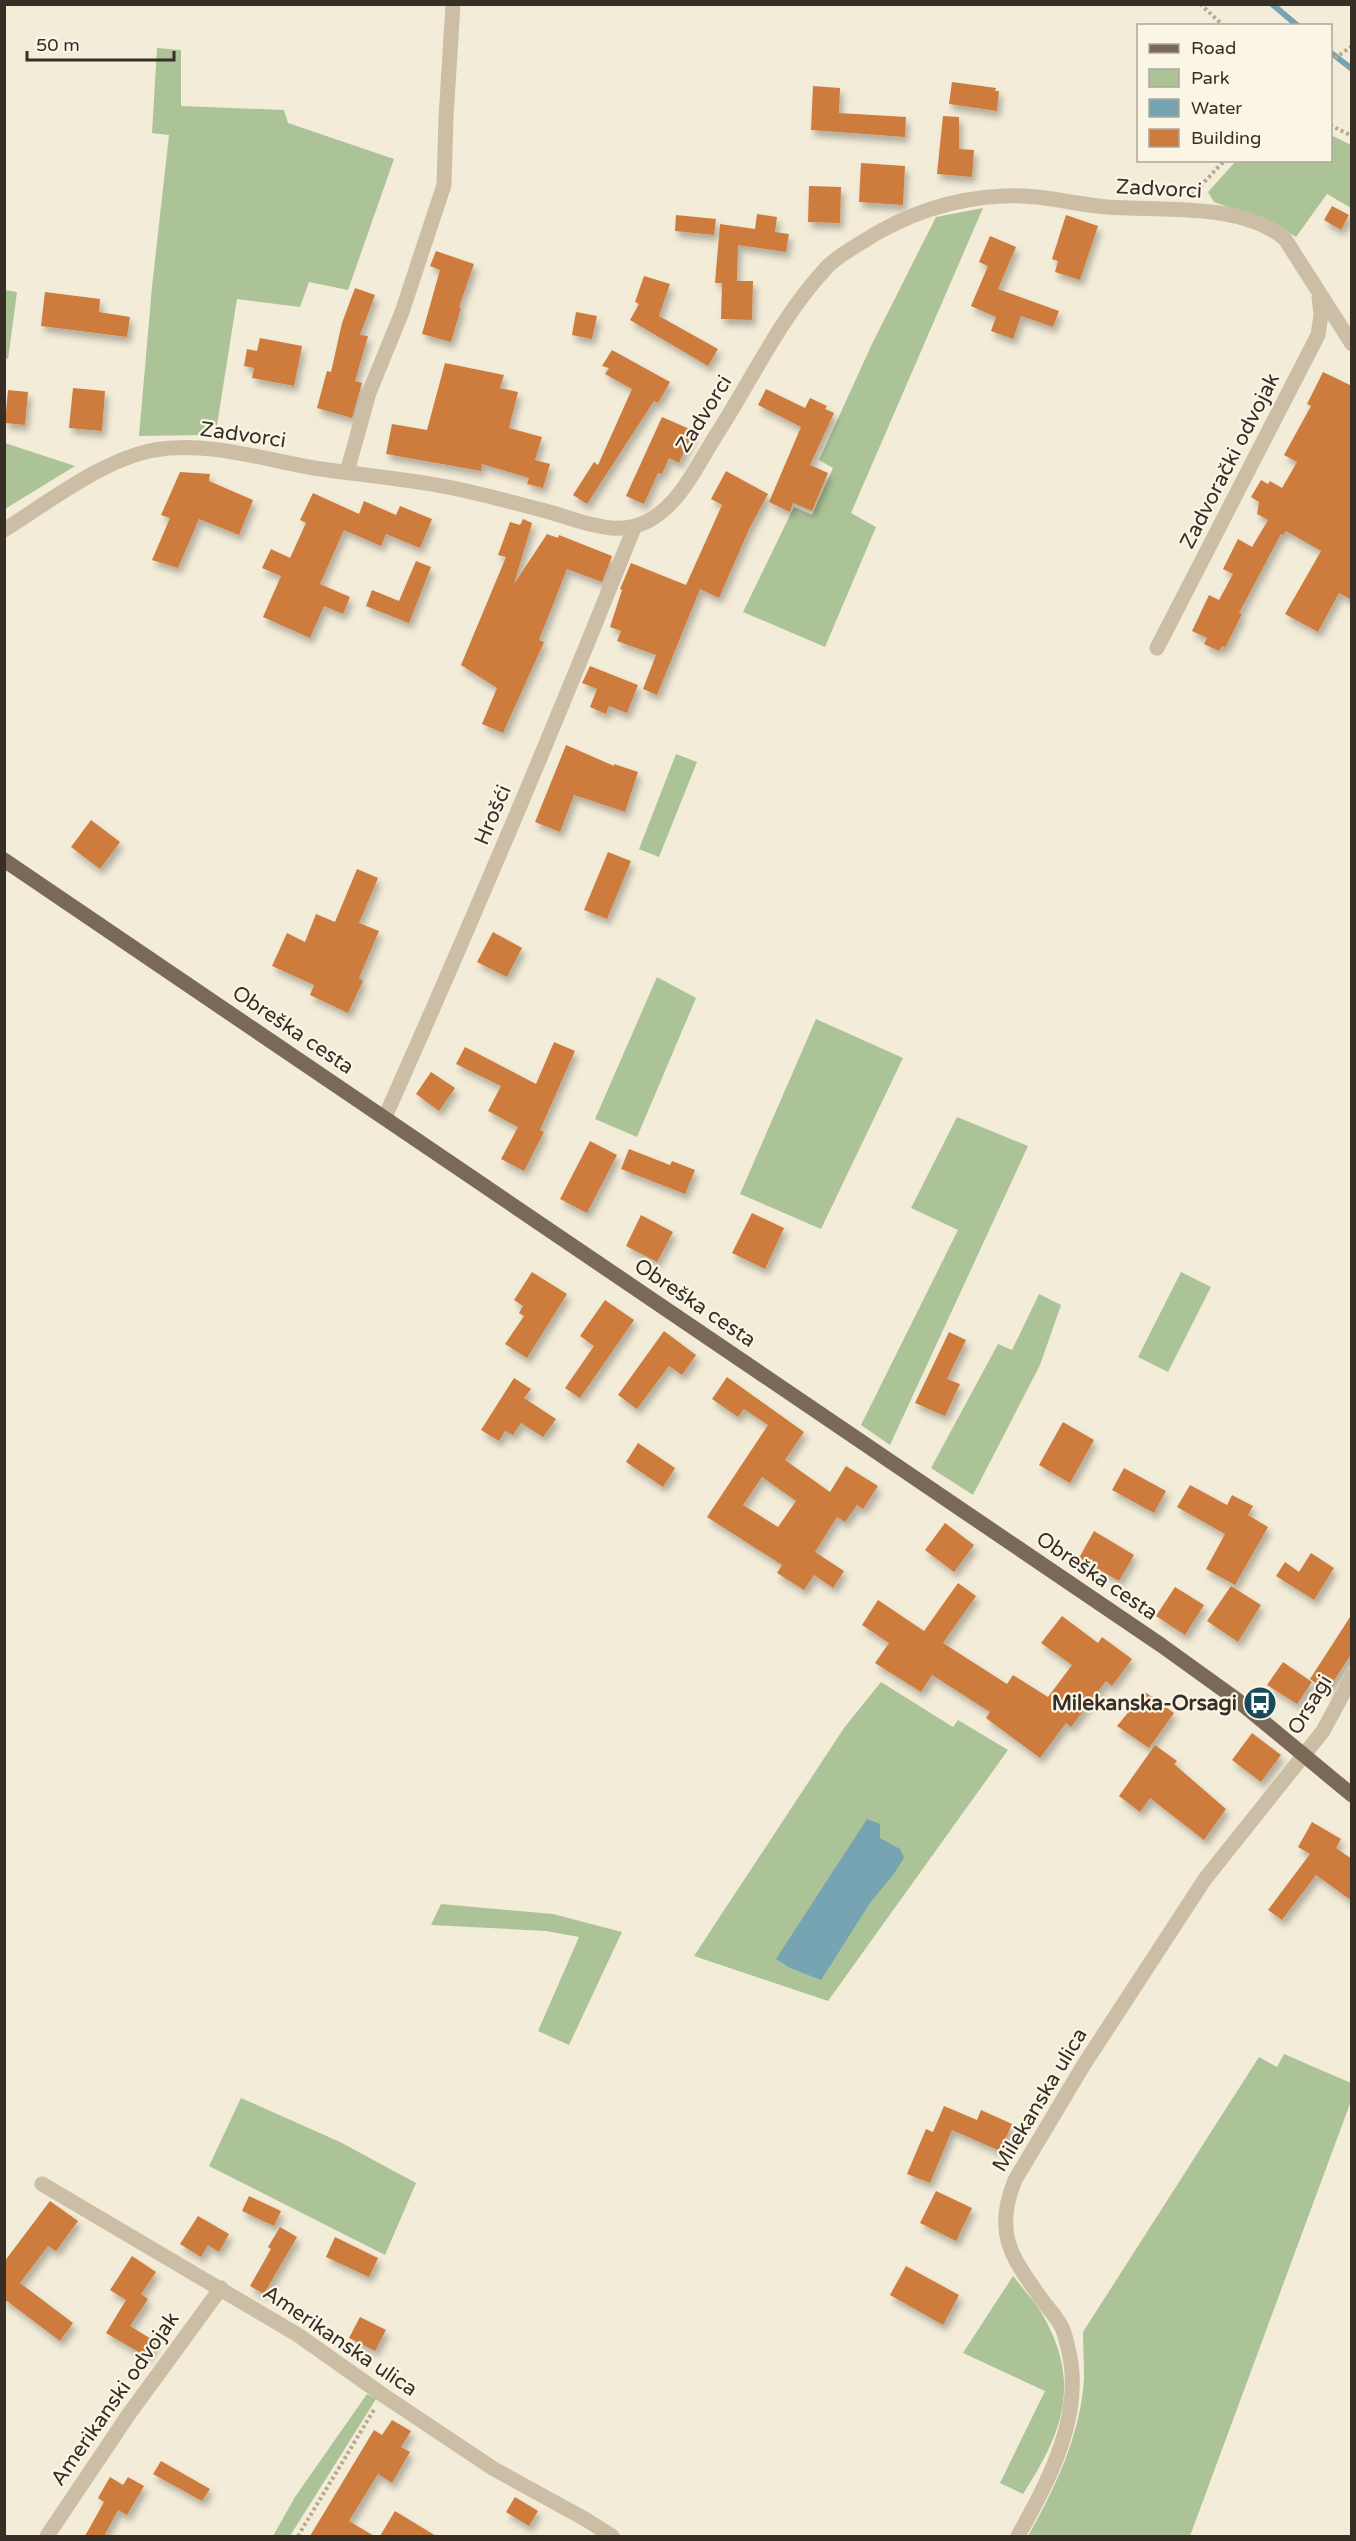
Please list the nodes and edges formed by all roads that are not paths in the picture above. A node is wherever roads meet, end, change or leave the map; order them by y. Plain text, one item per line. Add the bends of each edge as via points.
1 (453, 4) edge
2 (1316, 288) junction
3 (1352, 344) edge
4 (346, 472) junction
5 (634, 528) junction
6 (4, 530) edge
7 (1157, 648) dead end
8 (4, 860) edge
9 (385, 1117) junction
10 (1352, 1677) edge
11 (1304, 1755) junction
12 (1352, 1795) edge
13 (42, 2184) dead end
14 (222, 2288) junction
15 (47, 2536) edge
16 (612, 2536) edge
17 (1018, 2536) edge

1 - 4 street via 444,185 402,312 369,393
2 - 3 street, Zadvorci
2 - 5 street, Zadvorci via 1286,239 1276,230 1227,215 1180,208 1092,206 1049,197 1007,195 958,200 909,216 832,262 769,346 677,497 664,512
2 - 7 street, Zadvorački odvojak via 1322,315 1318,335
4 - 5 street, Zadvorci via 471,492 612,528
4 - 6 street, Zadvorci via 226,450 152,451 103,469
5 - 9 street, Hrošći via 576,674
8 - 9 main road, Obreška cesta
9 - 11 main road, Obreška cesta via 1161,1645
10 - 11 street, Orsagi via 1323,1731
11 - 12 main road, Obreška cesta
11 - 17 street, Milekanska ulica via 1205,1879 1083,2066 1008,2197 1008,2248 1062,2327 1071,2359 1073,2392 1068,2424 1055,2460
13 - 14 street, Amerikanska ulica
14 - 15 street, Amerikanski odvojak via 129,2414
14 - 16 street, Amerikanska ulica via 494,2469

